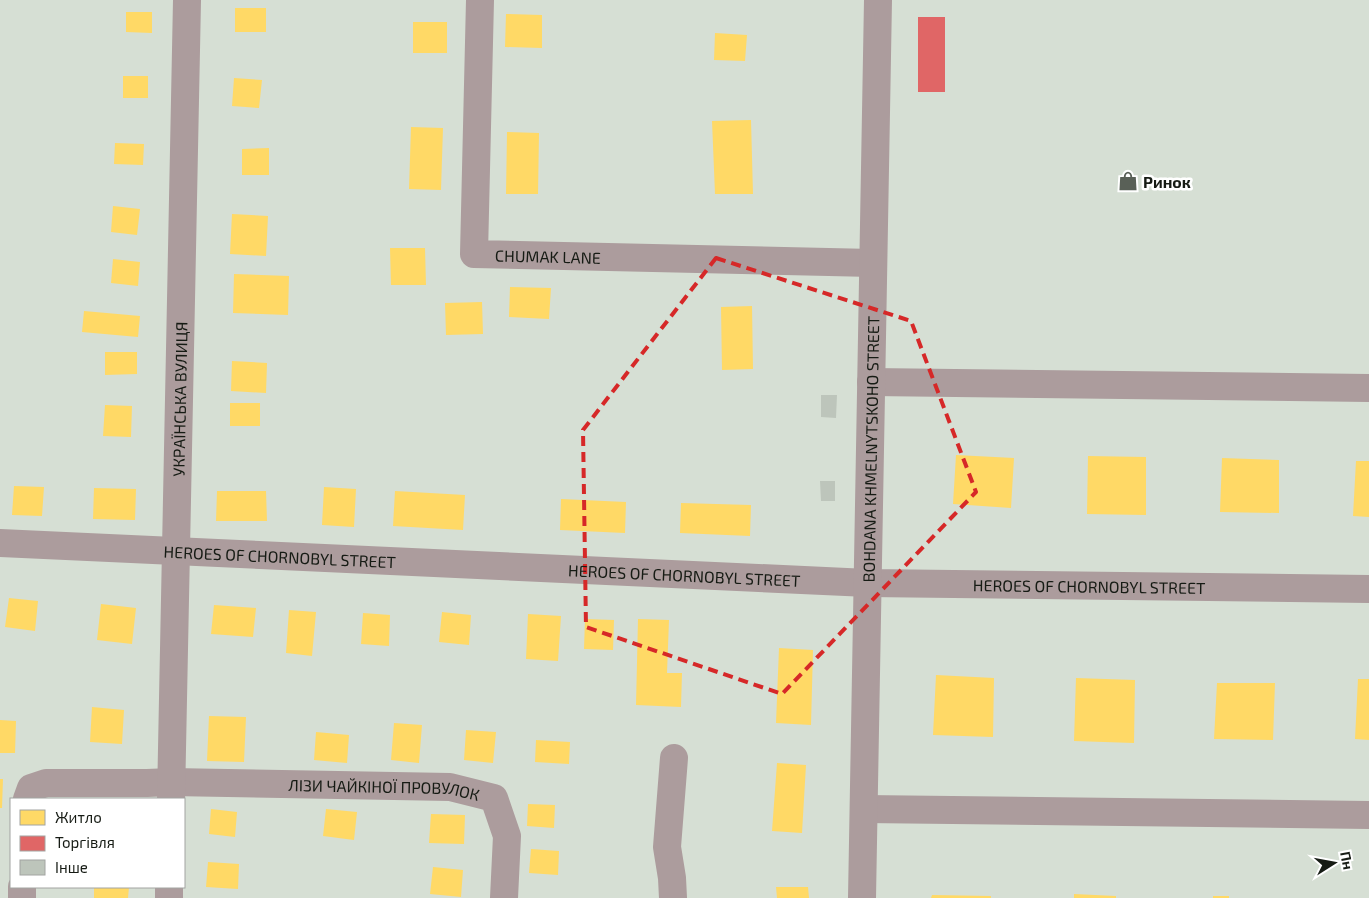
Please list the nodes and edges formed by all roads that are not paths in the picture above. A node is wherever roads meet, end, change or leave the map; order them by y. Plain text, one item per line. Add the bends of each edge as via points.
1 (187, 0) edge
2 (480, 0) edge
3 (878, 0) edge
4 (874, 263) junction
5 (871, 382) junction
6 (1369, 388) edge
7 (0, 543) edge
8 (175, 551) junction
9 (868, 583) junction
10 (1369, 589) edge
11 (674, 758) dead end
12 (171, 790) edge
13 (27, 798) edge
14 (864, 809) junction
15 (1369, 815) edge
16 (504, 898) edge
17 (673, 898) edge
18 (862, 898) edge

1 - 8 street, УКРАЇНСЬКА ВУЛИЦЯ
2 - 4 street, CHUMAK LANE via 474,254
3 - 4 street, BOHDANA KHMELNYTSKOHO STREET
4 - 5 street, BOHDANA KHMELNYTSKOHO STREET
5 - 6 street
5 - 9 street, BOHDANA KHMELNYTSKOHO STREET
7 - 8 street, HEROES OF CHORNOBYL STREET
8 - 9 street, HEROES OF CHORNOBYL STREET
8 - 12 street, УКРАЇНСЬКА ВУЛИЦЯ
9 - 10 street, HEROES OF CHORNOBYL STREET
9 - 14 street, BOHDANA KHMELNYTSKOHO STREET
11 - 17 street via 667,847
12 - 13 street via 147,783 46,782 31,788
12 - 16 street, ЛІЗИ ЧАЙКІНОЇ ПРОВУЛОК via 450,787 494,798 507,836
14 - 15 street
14 - 18 street, BOHDANA KHMELNYTSKOHO STREET

